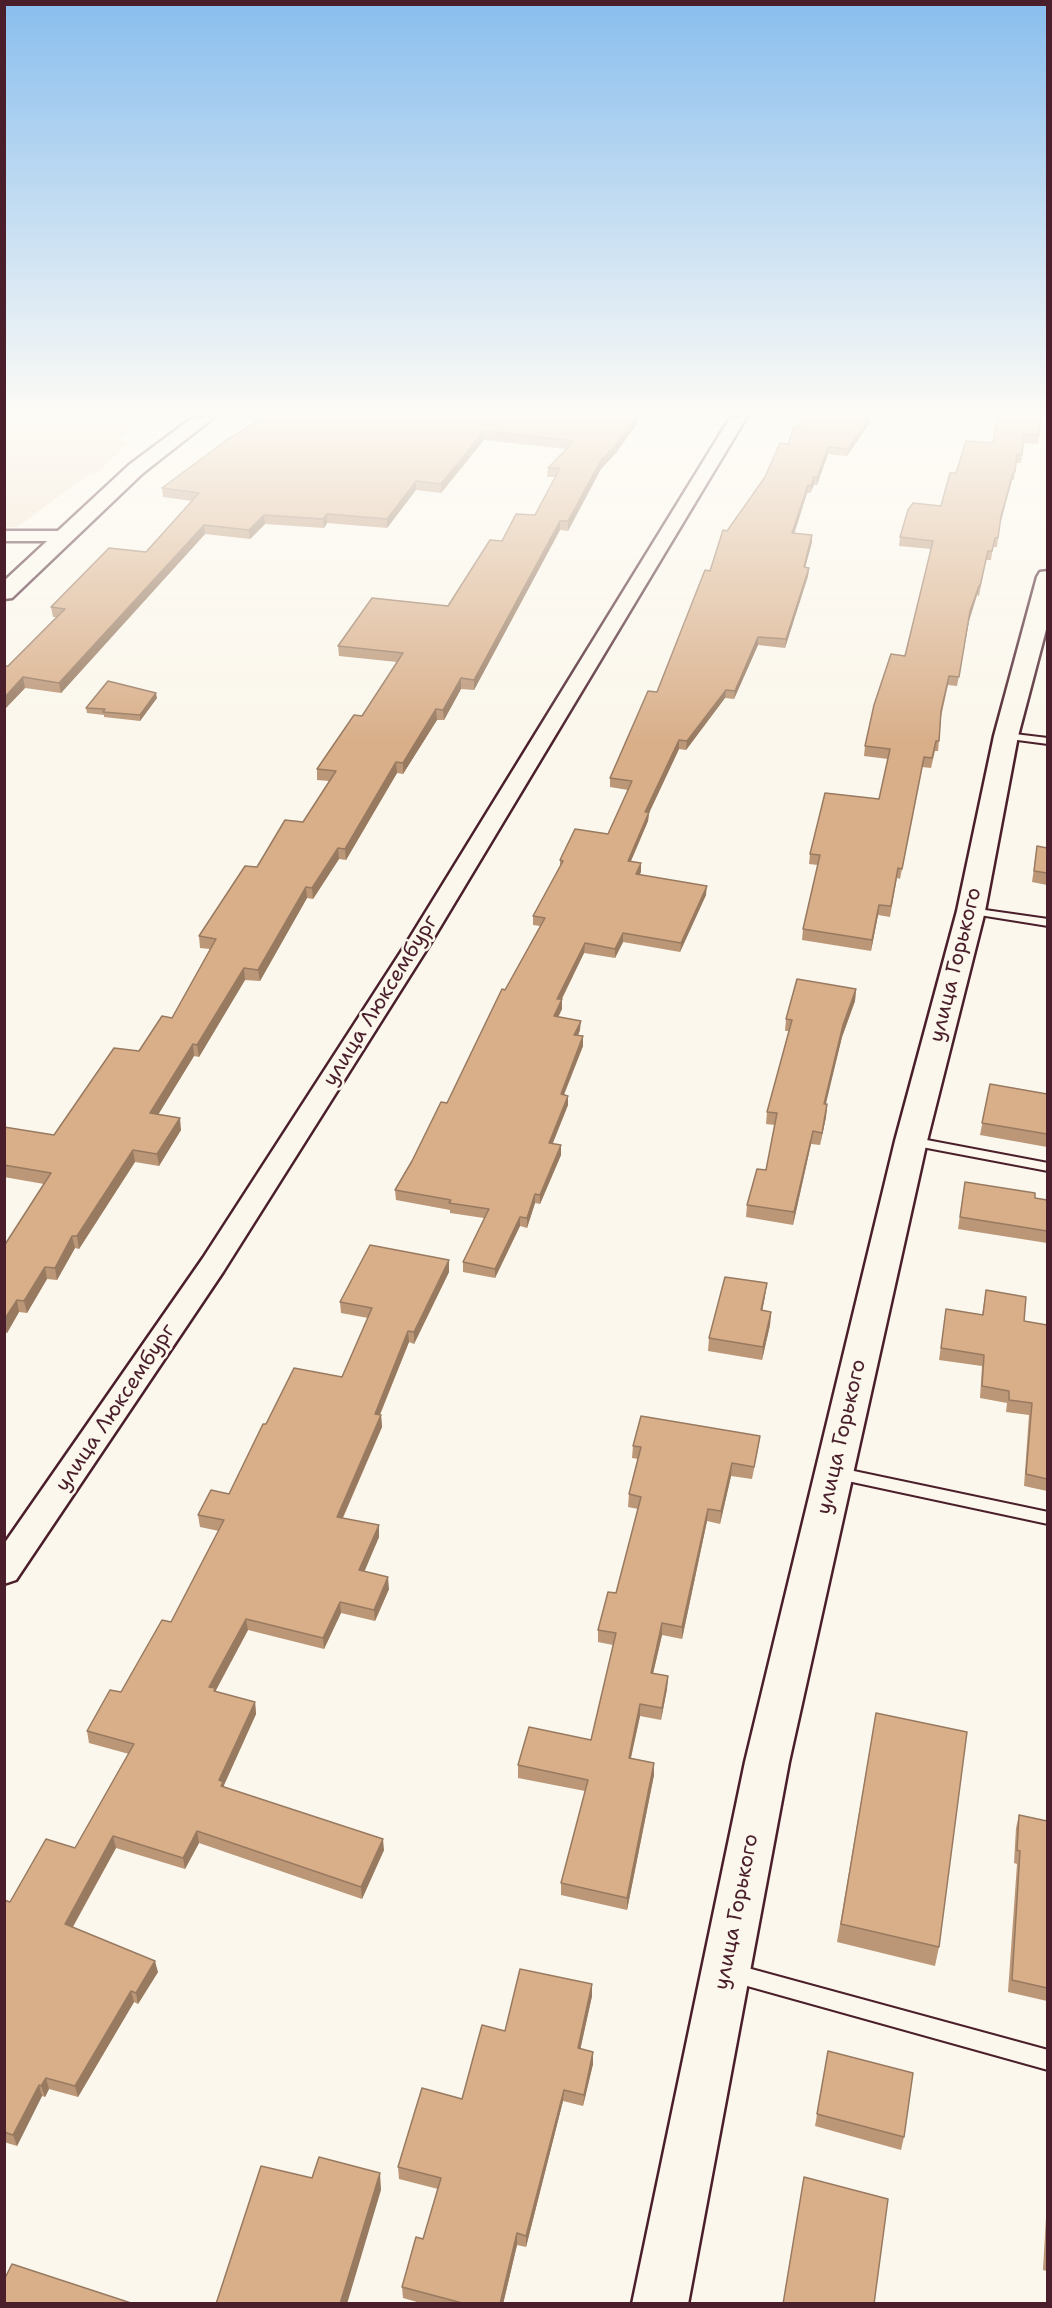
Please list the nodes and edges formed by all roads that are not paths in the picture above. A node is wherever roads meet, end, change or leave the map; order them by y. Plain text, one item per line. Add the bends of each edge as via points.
1 (73, 526) edge
2 (672, 526) edge
3 (4, 536) edge
4 (62, 536) junction
5 (1047, 577) edge
6 (4, 592) edge
7 (1006, 736) junction
8 (1047, 741) edge
9 (971, 911) junction
10 (1047, 923) edge
11 (911, 1142) junction
12 (1047, 1167) edge
13 (833, 1472) junction
14 (1047, 1518) edge
15 (4, 1571) edge
16 (725, 1971) junction
17 (1047, 2060) edge
18 (660, 2304) edge

1 - 4 street
2 - 15 street, улица Люксембург via 411,954 213,1265
3 - 4 street
4 - 6 street
5 - 7 street, улица Горького
7 - 8 lane
7 - 9 street, улица Горького
9 - 10 lane
9 - 11 street, улица Горького
11 - 12 lane
11 - 13 street, улица Горького
13 - 14 lane
13 - 16 street, улица Горького via 767,1762
16 - 17 lane
16 - 18 street, улица Горького

